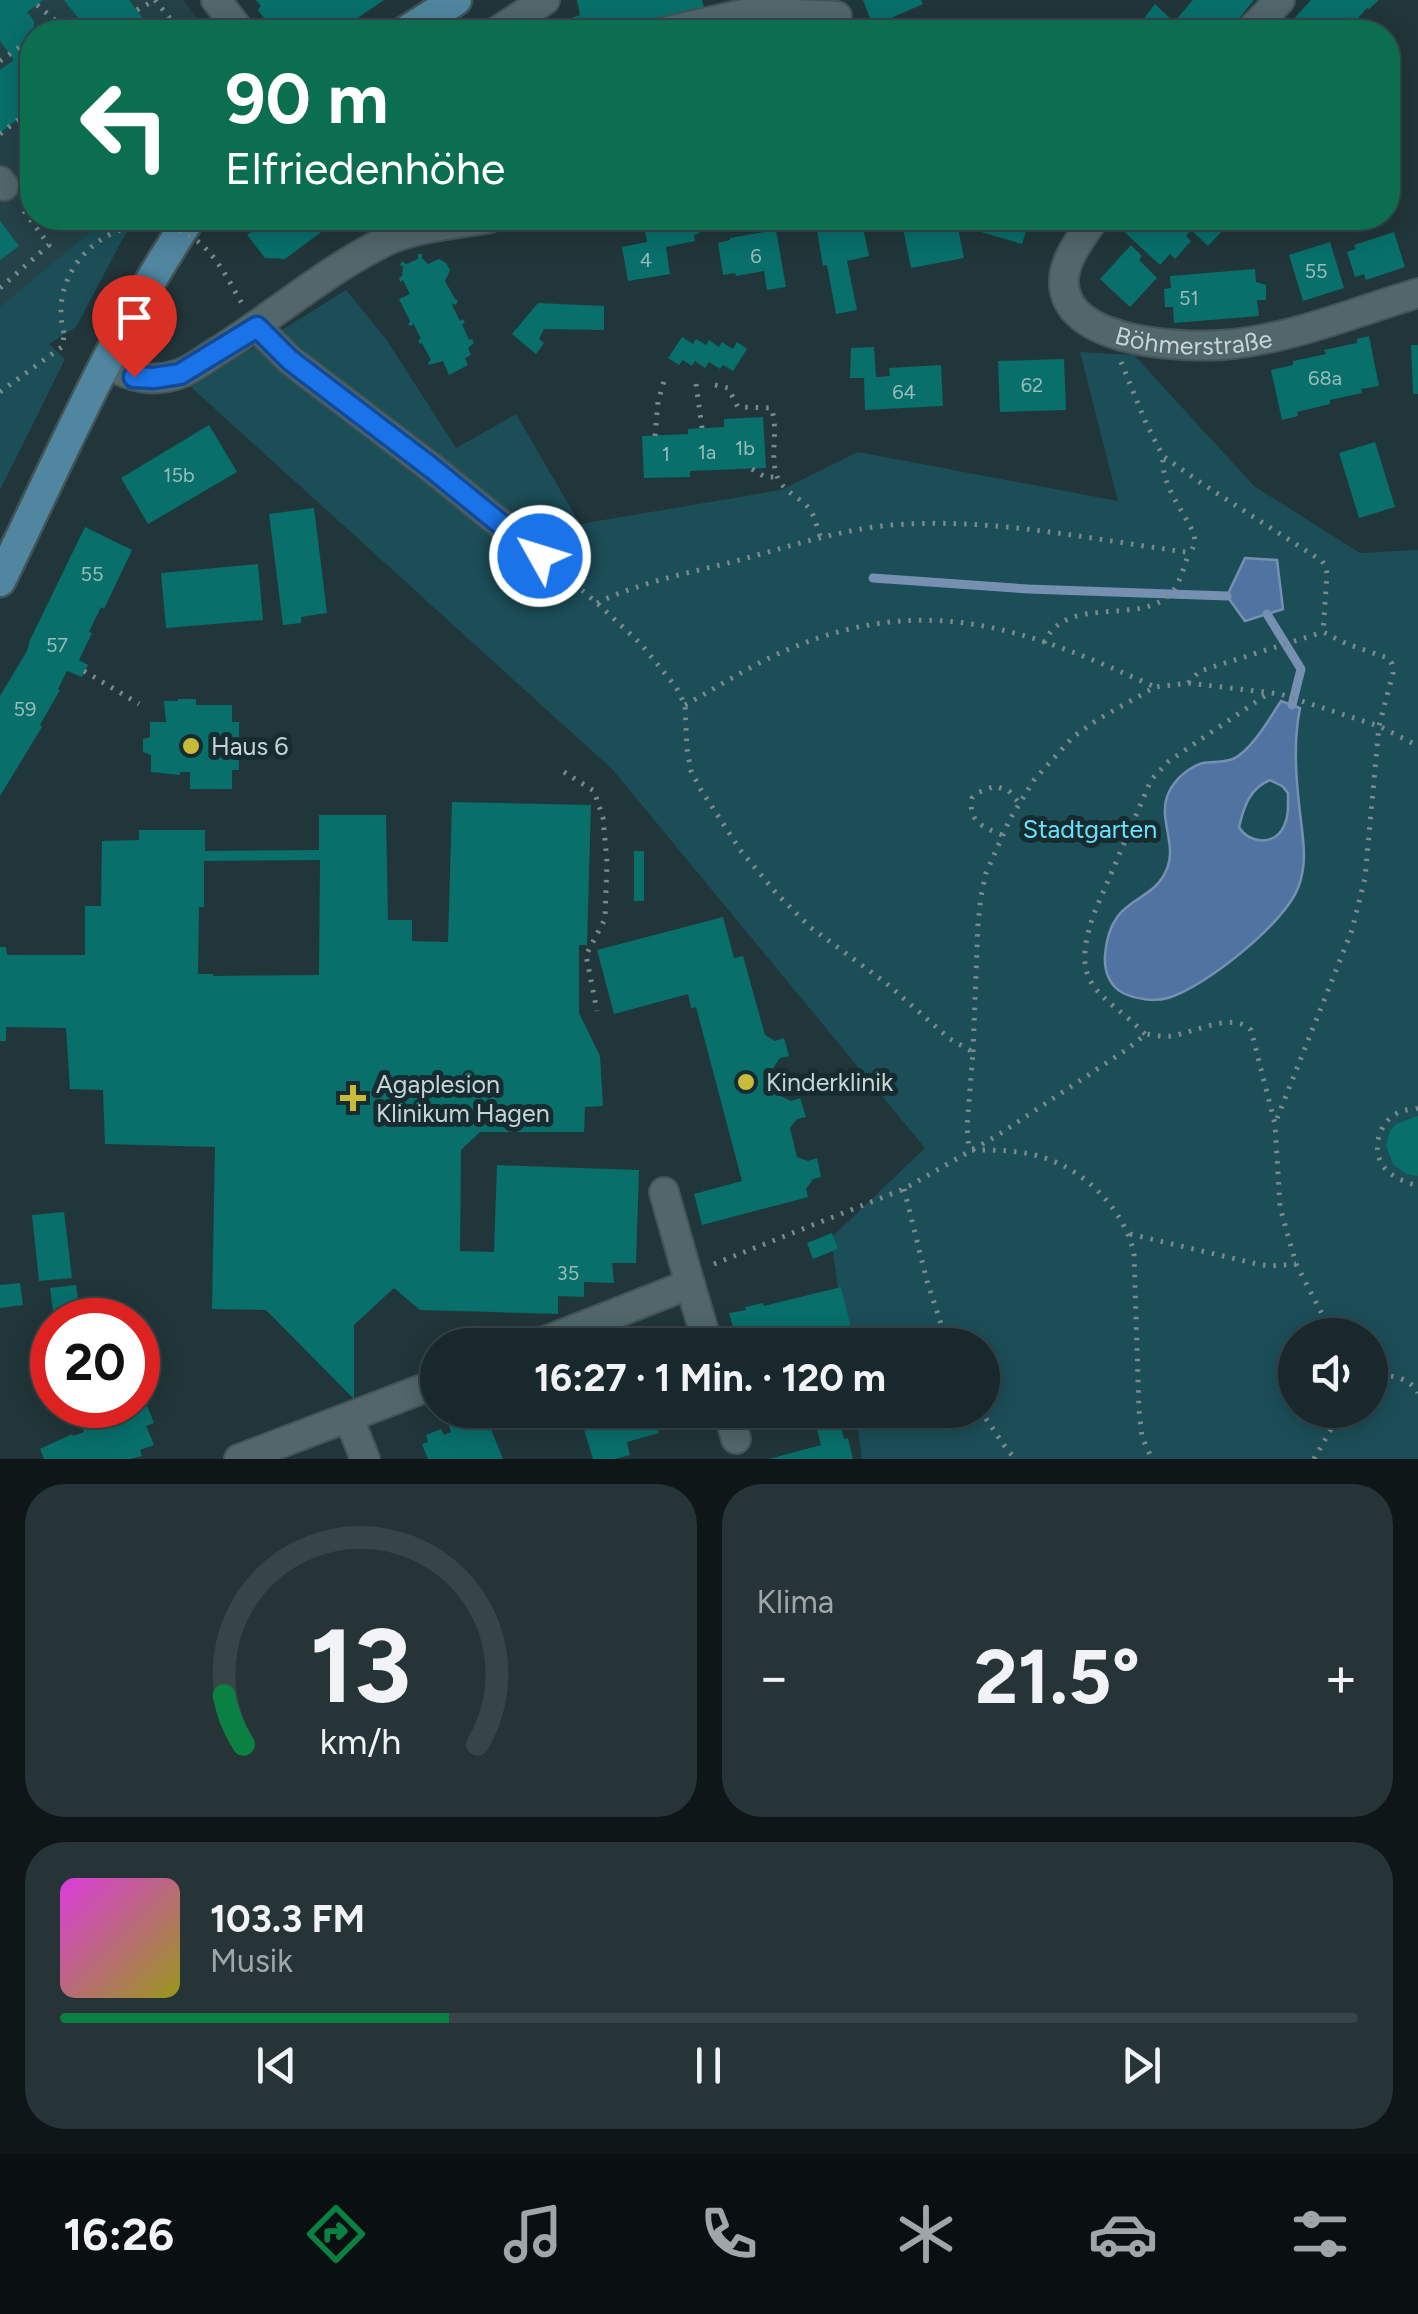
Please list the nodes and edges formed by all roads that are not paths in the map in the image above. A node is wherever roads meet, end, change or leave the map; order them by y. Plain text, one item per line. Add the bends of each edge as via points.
1 (216, 0) edge
2 (456, 0) edge
3 (545, 0) edge
4 (1280, 0) edge
5 (837, 16) dead end
6 (232, 20) edge
7 (424, 20) edge
8 (514, 20) edge
9 (717, 20) edge
10 (1261, 20) edge
11 (182, 230) edge
12 (425, 230) edge
13 (1087, 230) edge
14 (1418, 293) edge
15 (250, 317) junction
16 (105, 364) junction
17 (540, 556) road end
18 (0, 581) edge
19 (664, 1192) dead end
20 (690, 1284) junction
21 (578, 1328) edge
22 (703, 1328) edge
23 (420, 1390) edge
24 (348, 1418) junction
25 (733, 1428) edge
26 (736, 1439) dead end
27 (240, 1459) edge
28 (365, 1459) edge

1 - 6 street
2 - 7 main road
3 - 8 street
4 - 10 street
5 - 9 street via 752,12
11 - 16 main road
12 - 15 street via 382,242
13 - 14 street, Böhmerstraße via 1069,260 1065,293 1090,324 1114,334 1173,345 1232,344
15 - 16 street via 180,374 134,377
15 - 17 street via 290,360
16 - 18 main road
19 - 20 street
20 - 21 street
20 - 22 street
23 - 24 street
24 - 27 street
24 - 28 street
25 - 26 street

